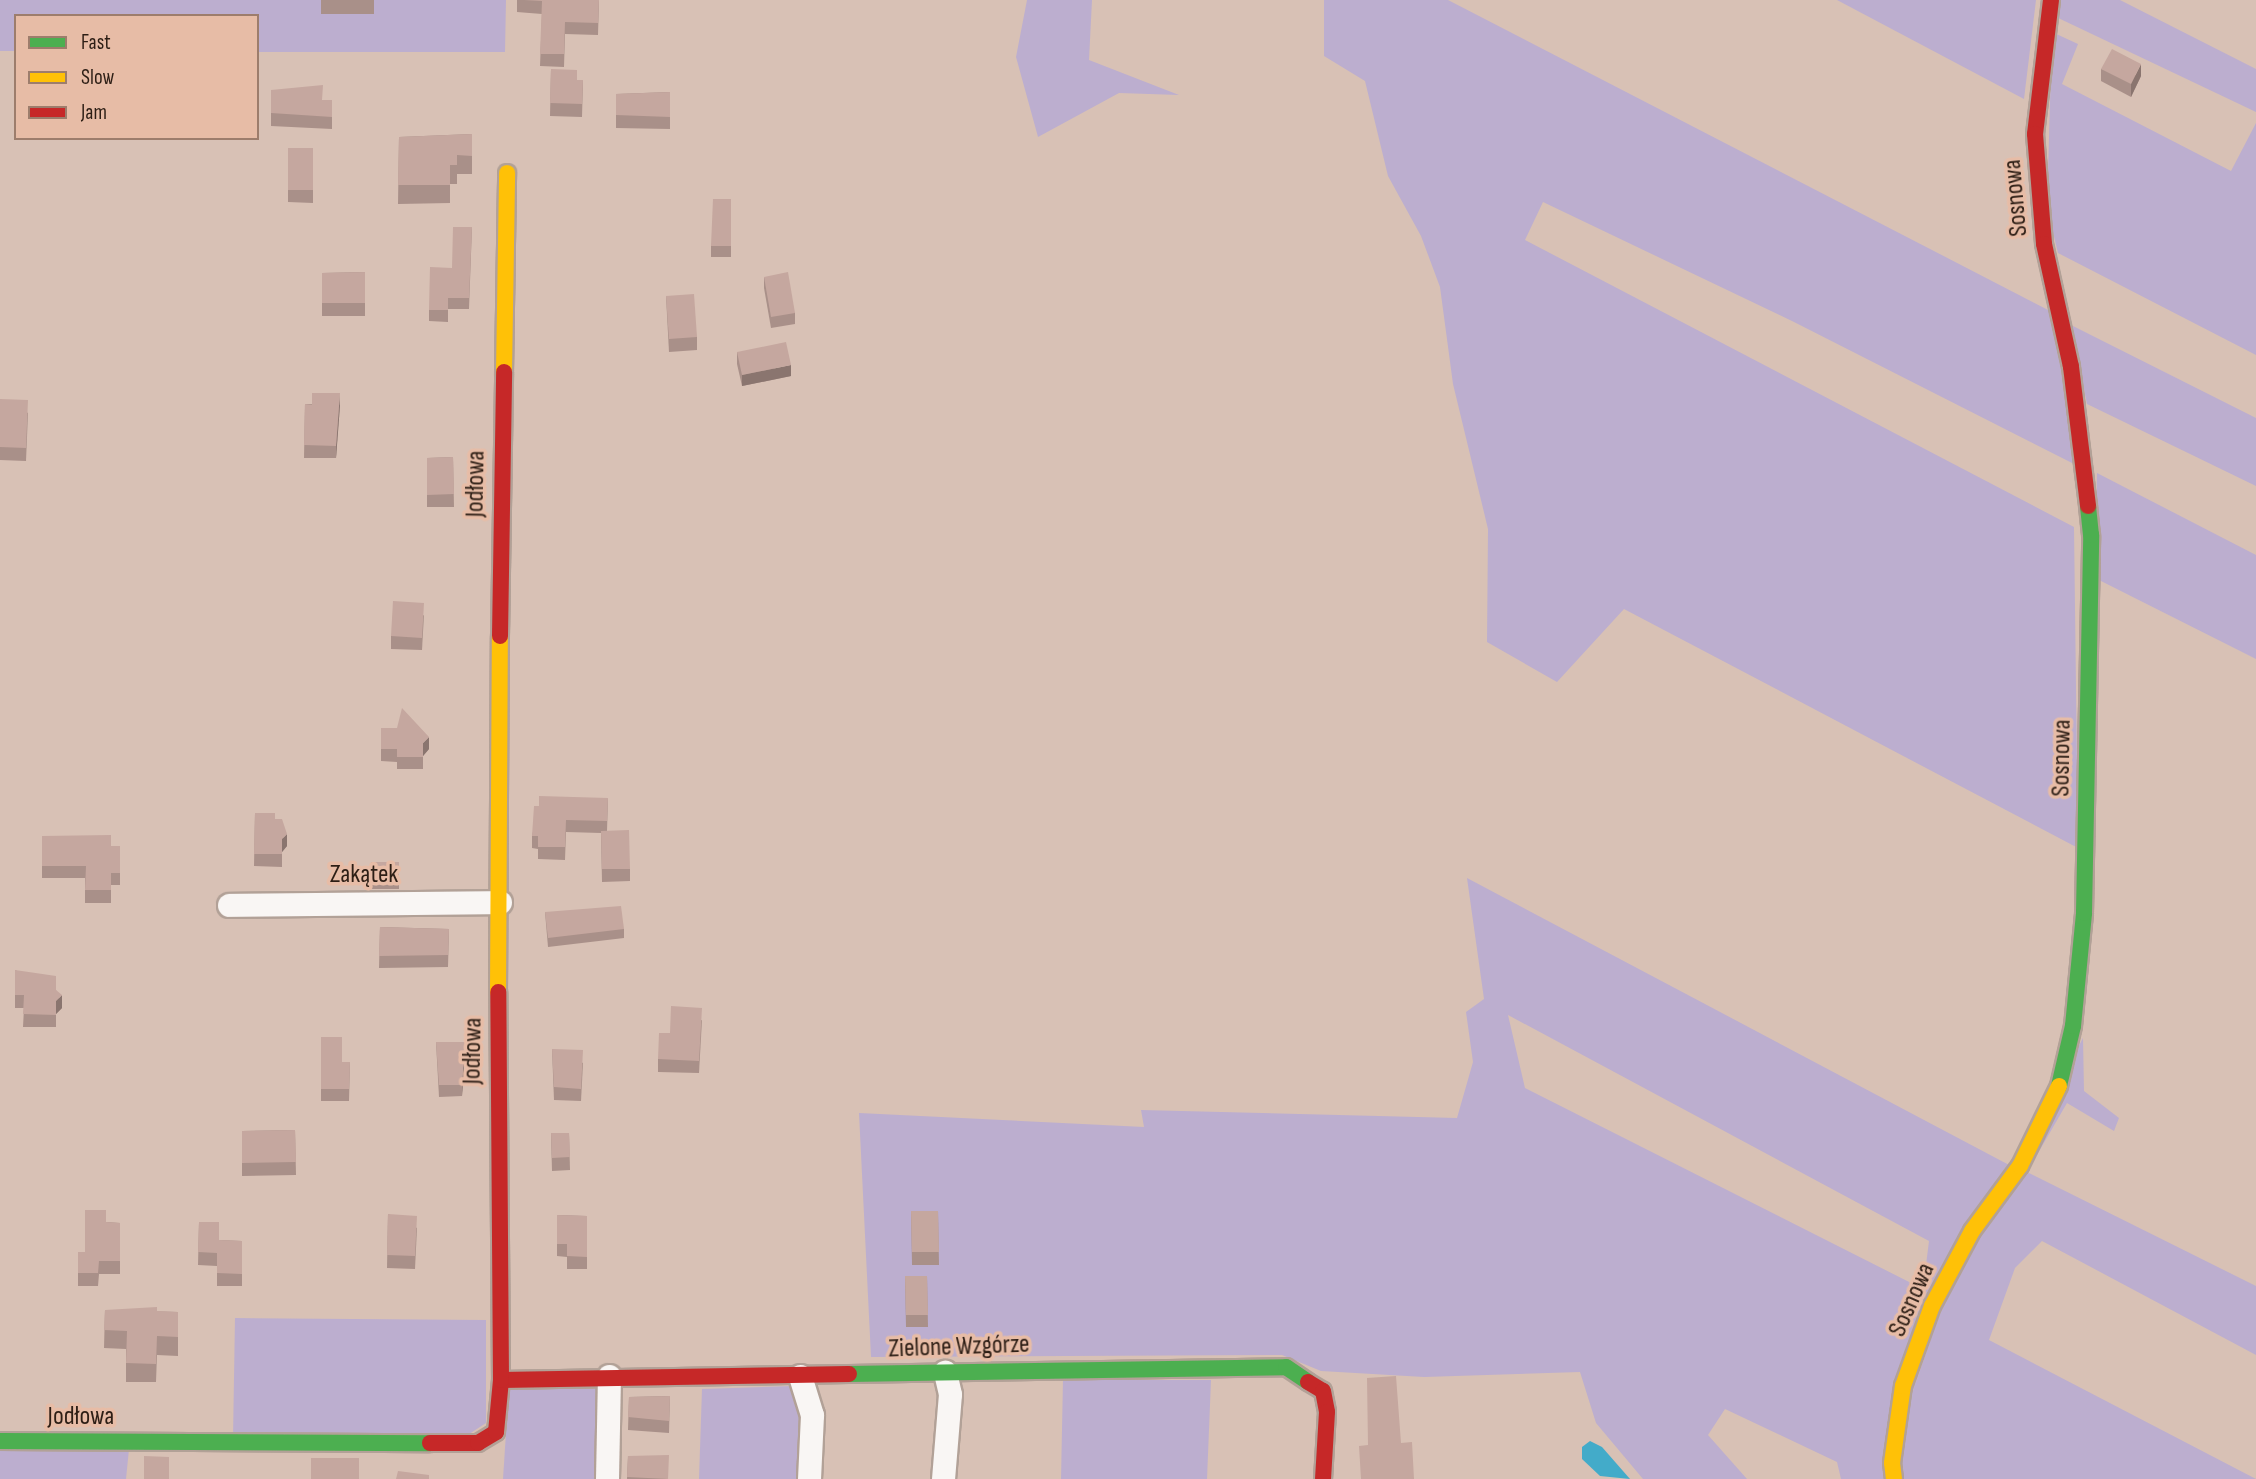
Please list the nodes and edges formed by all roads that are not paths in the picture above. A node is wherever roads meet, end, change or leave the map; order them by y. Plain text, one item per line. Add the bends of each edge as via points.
1 (2051, 0) edge
2 (507, 173) dead end
3 (500, 902) junction
4 (229, 905) dead end
5 (945, 1372) junction
6 (609, 1376) junction
7 (800, 1376) junction
8 (501, 1380) junction
9 (0, 1441) edge
10 (607, 1479) edge
11 (809, 1479) edge
12 (943, 1479) edge
13 (1323, 1479) edge
14 (1894, 1479) edge

1 - 14 street, Sosnowa via 2035,134 2043,244 2071,367 2091,535 2084,913 2073,1026 2060,1084 2020,1166 1972,1231 1932,1306 1903,1386 1892,1463
2 - 3 street, Jodłowa via 498,679
3 - 4 street, Zakątek
3 - 8 street, Jodłowa via 496,1116
5 - 7 street, Zielone Wzgórze
5 - 12 street via 950,1394
5 - 13 street, Zielone Wzgórze via 1286,1367 1323,1391 1327,1412
6 - 7 street, Zielone Wzgórze
6 - 8 street, Zielone Wzgórze
6 - 10 street
7 - 11 street via 812,1415
8 - 9 street, Jodłowa via 496,1432 478,1443

